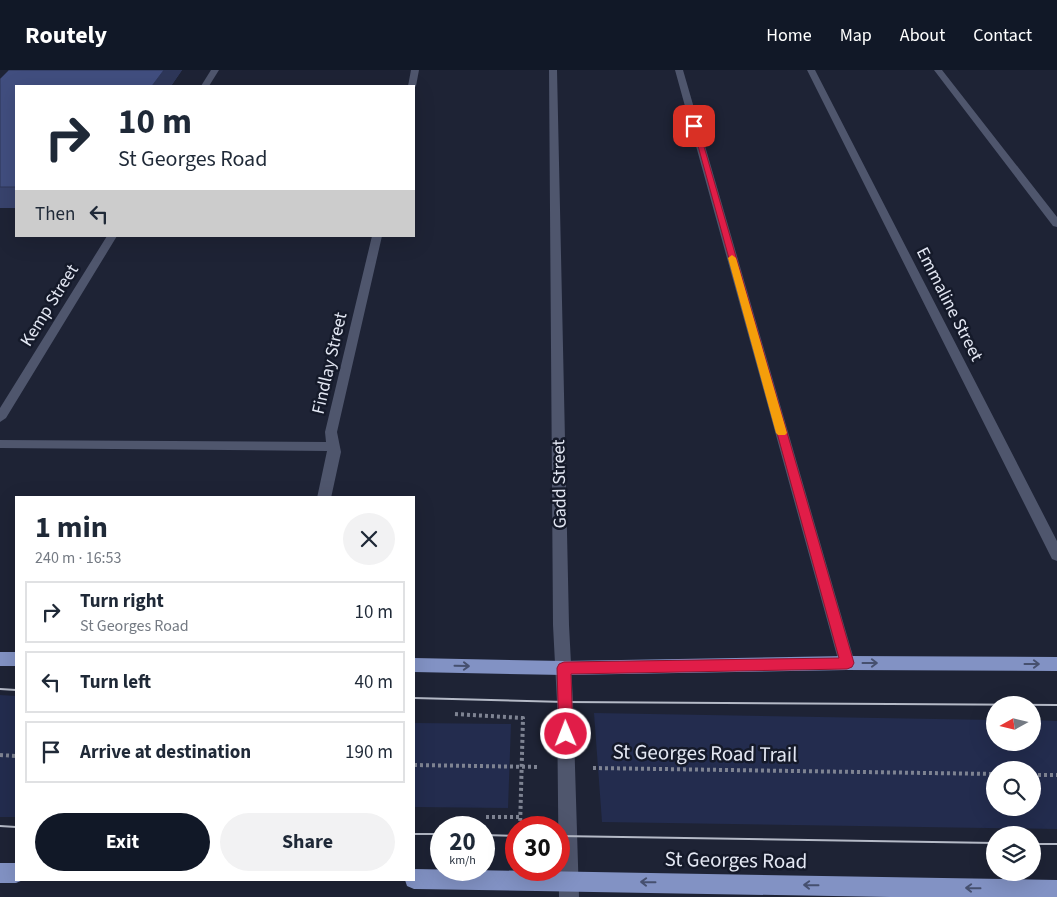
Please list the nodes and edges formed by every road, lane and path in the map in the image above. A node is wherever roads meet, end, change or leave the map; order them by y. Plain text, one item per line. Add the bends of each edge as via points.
1 (215, 70) edge
2 (415, 70) edge
3 (553, 70) edge
4 (679, 70) edge
5 (811, 70) edge
6 (938, 70) edge
7 (206, 85) edge
8 (412, 85) edge
9 (1057, 224) edge
10 (111, 237) edge
11 (377, 237) edge
12 (0, 418) edge
13 (0, 444) edge
14 (333, 447) junction
15 (324, 496) edge
16 (1057, 555) edge
17 (0, 659) edge
18 (15, 659) edge
19 (847, 663) junction
20 (1057, 664) edge
21 (415, 665) edge
22 (564, 668) junction
23 (455, 714) dead end
24 (0, 755) edge
25 (15, 756) edge
26 (415, 765) edge
27 (522, 767) junction
28 (567, 767) junction
29 (986, 774) edge
30 (1041, 775) edge
31 (1057, 775) edge
32 (520, 816) edge
33 (0, 873) edge
34 (15, 873) edge
35 (415, 879) edge
36 (569, 888) edge
37 (1057, 890) edge

1 - 7 street
2 - 8 street
3 - 22 street, Gadd Street
4 - 19 street
5 - 16 street, Emmaline Street
6 - 9 street
10 - 12 street, Kemp Street
11 - 14 street, Findlay Street via 331,432
13 - 14 street
14 - 15 street, Findlay Street
17 - 18 highway
19 -> 20 highway
19 - 22 highway
21 -> 22 highway
22 - 28 street, Gadd Street
23 - 27 path via 523,718
24 - 25 path
26 - 27 path, St Georges Road Trail
27 - 28 path, St Georges Road Trail
27 - 32 path
28 - 29 path, St Georges Road Trail
28 - 36 street, Gadd Street
30 - 31 path
33 - 34 highway
35 - 36 highway, St Georges Road
37 -> 36 highway, St Georges Road

